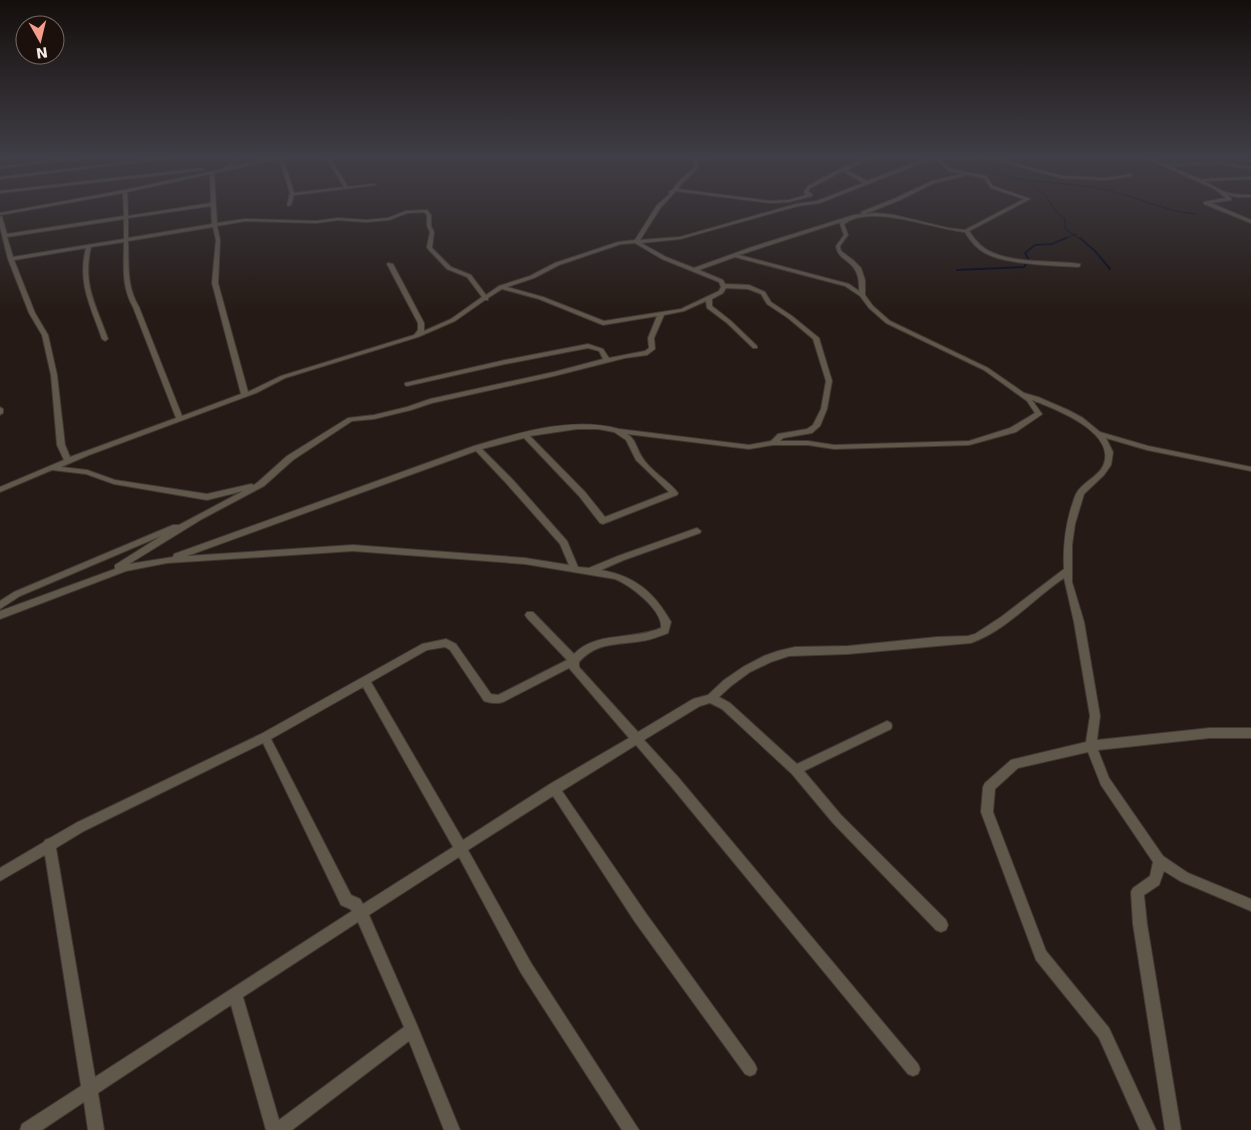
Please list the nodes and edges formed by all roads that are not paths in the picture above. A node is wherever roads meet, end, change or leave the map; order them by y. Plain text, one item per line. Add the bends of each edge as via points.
1 (36, 209) edge
2 (126, 209) edge
3 (181, 209) edge
4 (213, 209) edge
5 (657, 209) edge
6 (785, 209) edge
7 (874, 209) edge
8 (1009, 209) edge
9 (1220, 209) edge
10 (0, 216) edge
11 (856, 216) junction
12 (126, 217) junction
13 (848, 219) junction
14 (1251, 222) edge
15 (216, 225) junction
16 (966, 231) junction
17 (5, 236) junction
18 (126, 239) junction
19 (636, 242) junction
20 (89, 246) junction
21 (734, 255) junction
22 (11, 259) junction
23 (390, 264) dead end
24 (1078, 265) dead end
25 (693, 270) junction
26 (724, 286) junction
27 (501, 287) junction
28 (862, 295) junction
29 (710, 298) junction
30 (486, 299) junction
31 (661, 314) junction
32 (416, 336) junction
33 (105, 339) dead end
34 (755, 346) dead end
35 (604, 362) junction
36 (407, 384) dead end
37 (1018, 393) junction
38 (245, 395) junction
39 (0, 409) edge
40 (0, 413) edge
41 (180, 419) junction
42 (615, 430) junction
43 (1097, 432) junction
44 (525, 435) junction
45 (772, 443) junction
46 (477, 448) junction
47 (68, 460) junction
48 (48, 468) junction
49 (1251, 469) edge
50 (0, 483) edge
51 (261, 484) junction
52 (0, 490) edge
53 (199, 517) junction
54 (697, 532) dead end
55 (167, 560) junction
56 (574, 570) junction
57 (1068, 570) junction
58 (586, 573) junction
59 (107, 574) junction
60 (0, 606) edge
61 (0, 615) edge
62 (530, 615) dead end
63 (574, 661) junction
64 (364, 681) junction
65 (711, 698) junction
66 (887, 726) dead end
67 (1251, 733) edge
68 (265, 737) junction
69 (636, 739) junction
70 (1091, 746) junction
71 (796, 770) junction
72 (554, 788) junction
73 (49, 844) junction
74 (461, 849) junction
75 (1159, 860) junction
76 (0, 876) edge
77 (1251, 905) edge
78 (361, 913) junction
79 (941, 925) dead end
80 (235, 994) junction
81 (412, 1030) junction
82 (750, 1069) dead end
83 (913, 1069) dead end
84 (88, 1092) junction
85 (28, 1130) edge
86 (96, 1130) edge
87 (274, 1130) edge
88 (279, 1130) edge
89 (452, 1130) edge
90 (631, 1130) edge
91 (1148, 1130) edge
92 (1172, 1130) edge

1 - 10 street
2 - 12 street
3 - 12 street
4 - 15 street
5 - 19 street
6 - 19 street via 680,238
7 - 11 street
8 - 16 street
9 - 14 street
10 - 17 street
11 - 13 street
11 - 16 street via 894,216
12 - 17 street
12 - 18 street
13 - 21 street
13 - 28 street via 842,224 846,235 838,246 838,252 857,267 863,282
15 - 18 street
15 - 30 street via 255,218 316,222 378,220 406,212 425,211 429,215 428,226 432,232 431,251 451,270 466,274
15 - 38 street via 218,240 214,283
16 - 24 street via 981,248 997,255
17 - 22 street
18 - 20 street
18 - 41 street via 124,270 131,301
19 - 25 street via 654,254
19 - 27 street via 620,243
20 - 22 street
20 - 33 street via 85,286
21 - 25 street
21 - 28 street via 847,285
22 - 47 street via 32,313 45,335 54,375 61,445
23 - 32 street via 421,323 422,330
25 - 26 street via 721,281
26 - 29 street via 721,292
26 - 45 street via 749,287 763,293 769,303 816,338 821,349 829,381 824,409 816,426 809,431 781,436
27 - 30 street
27 - 31 street via 540,298 603,323
28 - 37 street via 888,322 971,361
29 - 31 street via 688,308
29 - 34 street via 709,307
30 - 32 street via 452,320
31 - 35 street via 651,338 652,349 648,353
32 - 38 street via 283,377
35 - 36 street via 606,359 601,350 588,346
35 - 51 street via 430,401 374,417 350,419 290,458
37 - 43 street via 1080,419
37 - 45 street via 1029,400 1039,414 1013,430 969,443 834,447
38 - 41 street
39 - 40 street
41 - 47 street
42 - 44 street via 590,427
42 - 44 street via 629,438 641,461 674,493 603,521 582,494
42 - 45 street via 734,445
43 - 49 street via 1147,448
43 - 57 street via 1108,445 1109,456 1101,475 1081,492 1071,519 1066,534
44 - 46 street
46 - 55 street
46 - 56 street via 564,543
47 - 48 street
48 - 51 street via 87,472 114,482 207,497
48 - 52 street
50 - 52 street
51 - 53 street
53 - 59 street
53 - 60 street via 17,594
54 - 58 street
55 - 56 street via 353,548 525,561
55 - 59 street
56 - 58 street
57 - 65 street via 981,635 969,640 939,640 832,652 790,652 765,660 722,685
57 - 70 street via 1096,716
58 - 63 street via 624,579 657,606 666,622 665,630 656,636 598,644 586,649
59 - 61 street
62 - 63 street
63 - 64 street via 499,699 488,698 453,647 446,643 425,647
63 - 69 street via 574,668
64 - 68 street
64 - 74 street
65 - 69 street via 696,702
65 - 71 street via 726,706
66 - 71 street
67 - 70 street via 1210,733
68 - 73 street
68 - 78 street via 346,900 355,904
69 - 72 street
69 - 83 street
70 - 75 street via 1105,781
70 - 91 street via 1015,764 989,787 988,812 1041,954 1104,1033
71 - 79 street via 837,820
72 - 74 street
72 - 82 street via 640,917
73 - 76 street
73 - 84 street
74 - 78 street
74 - 90 street via 526,968
75 - 77 street via 1184,877
75 - 92 street via 1159,874 1152,884 1137,892
78 - 80 street
78 - 81 street
80 - 84 street
80 - 87 street
81 - 88 street
81 - 89 street
84 - 85 street
84 - 86 street

